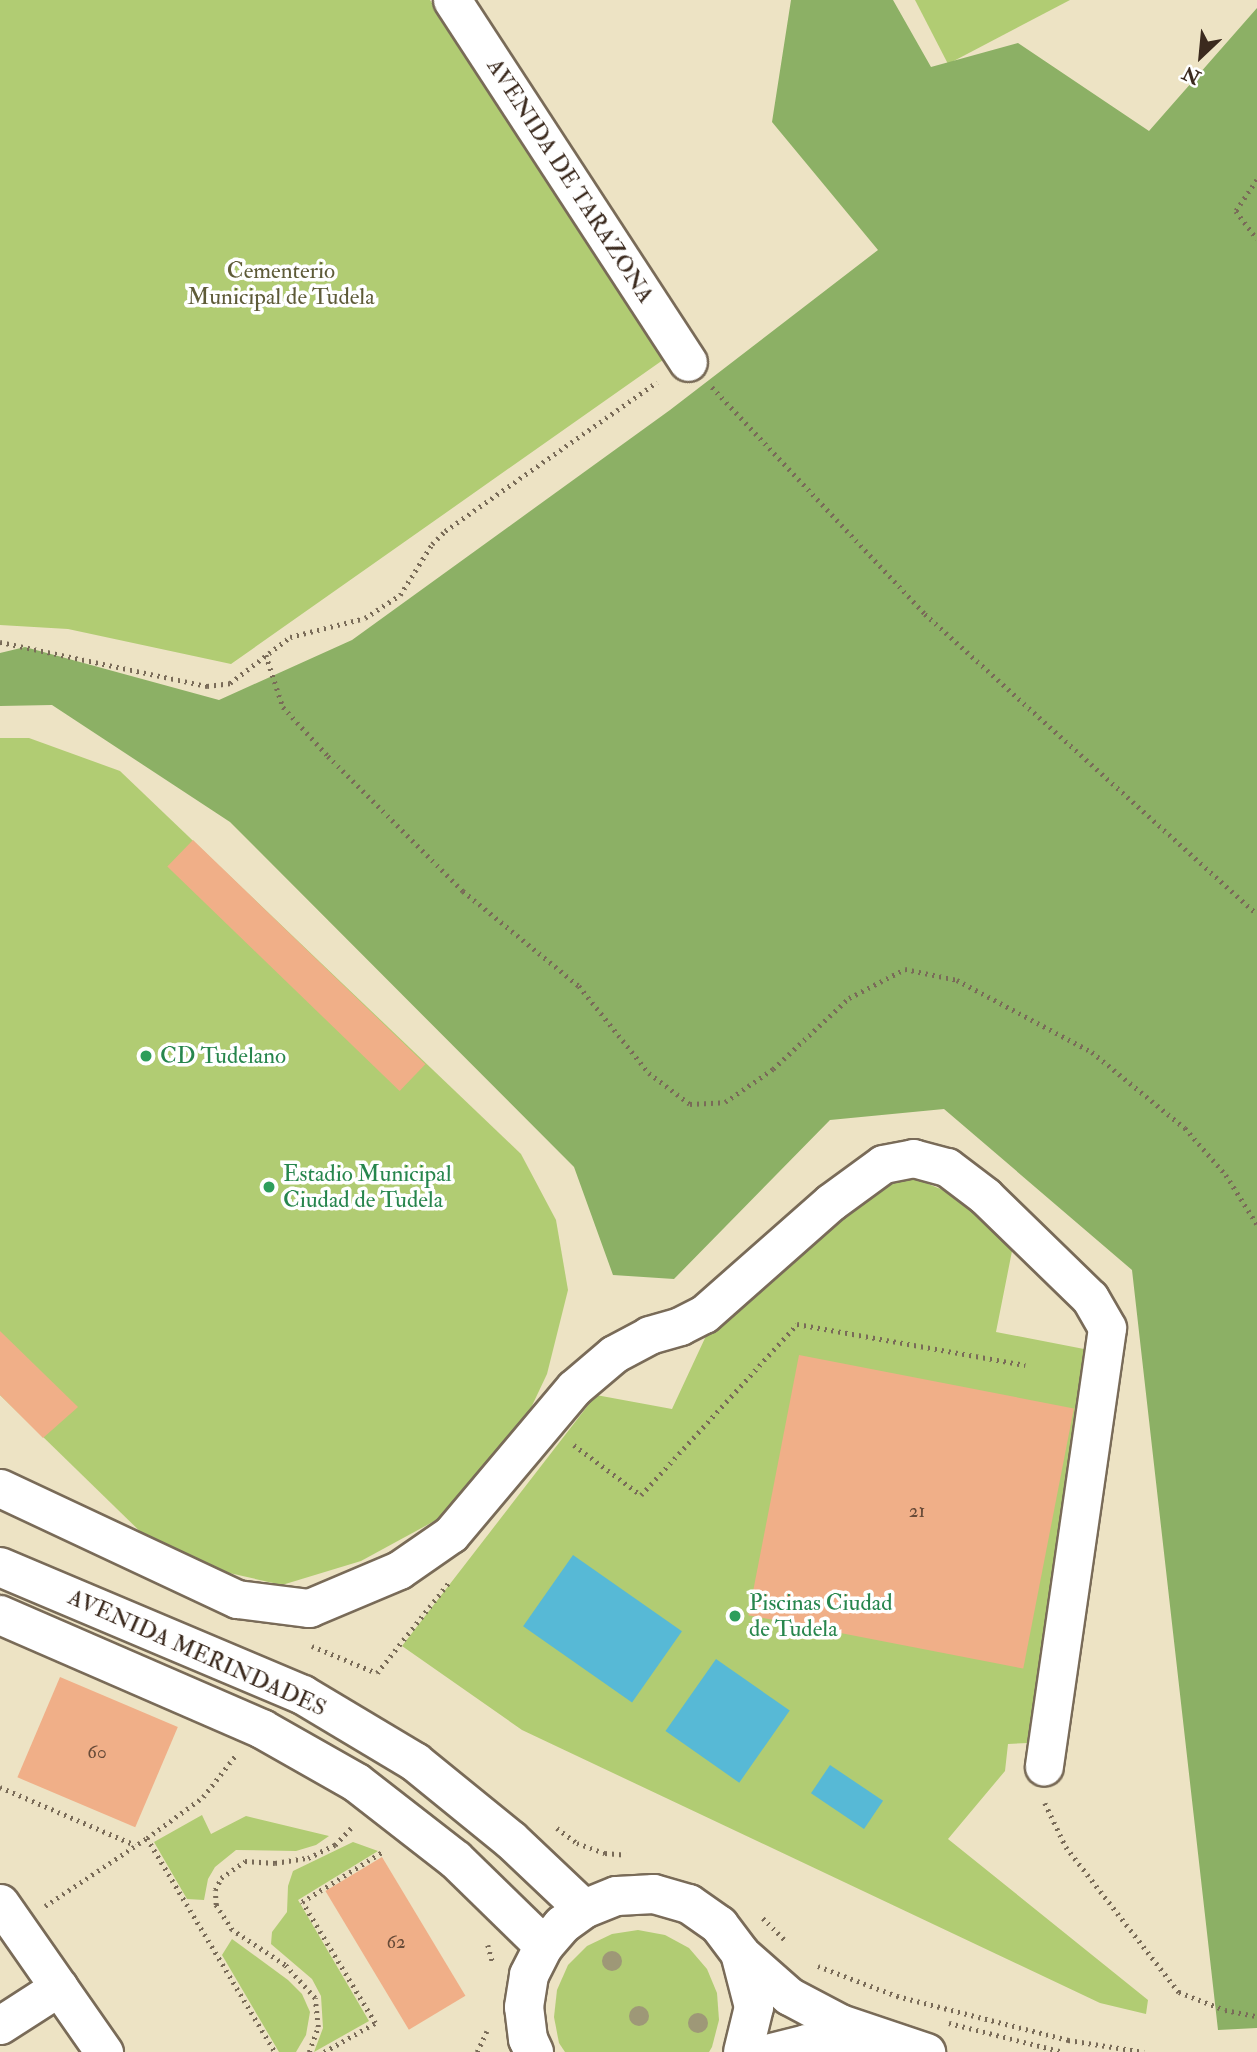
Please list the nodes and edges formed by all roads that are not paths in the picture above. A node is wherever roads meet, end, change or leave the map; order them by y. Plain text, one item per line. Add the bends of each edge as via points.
1 (452, 0) edge
2 (688, 362) road end
3 (0, 1488) edge
4 (0, 1567) edge
5 (0, 1615) edge
6 (1044, 1767) road end
7 (0, 1903) edge
8 (583, 1909) junction
9 (544, 1946) junction
10 (740, 1953) junction
11 (59, 1987) junction
12 (0, 2025) edge
13 (935, 2037) edge
14 (104, 2052) edge
15 (534, 2052) edge
16 (743, 2052) edge
17 (771, 2052) edge
18 (869, 2052) edge

1 - 2 street, AVENIDA DE TARAZONA
3 - 6 street via 237,1599 309,1608 399,1570 451,1534 574,1388 614,1354 704,1314 831,1202 883,1164 913,1158 925,1161 947,1167 985,1196 1090,1298 1107,1328
4 - 8 main road, AVENIDA MERINDADES via 303,1695 415,1762 511,1840
5 - 9 main road, AVENIDA MERINDADES via 262,1729 357,1783 456,1860
7 - 11 street
8 - 9 main road
8 - 10 main road via 617,1896 654,1894 688,1904 719,1925
9 - 15 main road via 529,1975 524,2007
10 - 13 street via 789,1996 841,2023
10 - 16 main road via 754,2007
11 - 12 street
11 - 14 street
17 - 18 street via 806,2043

